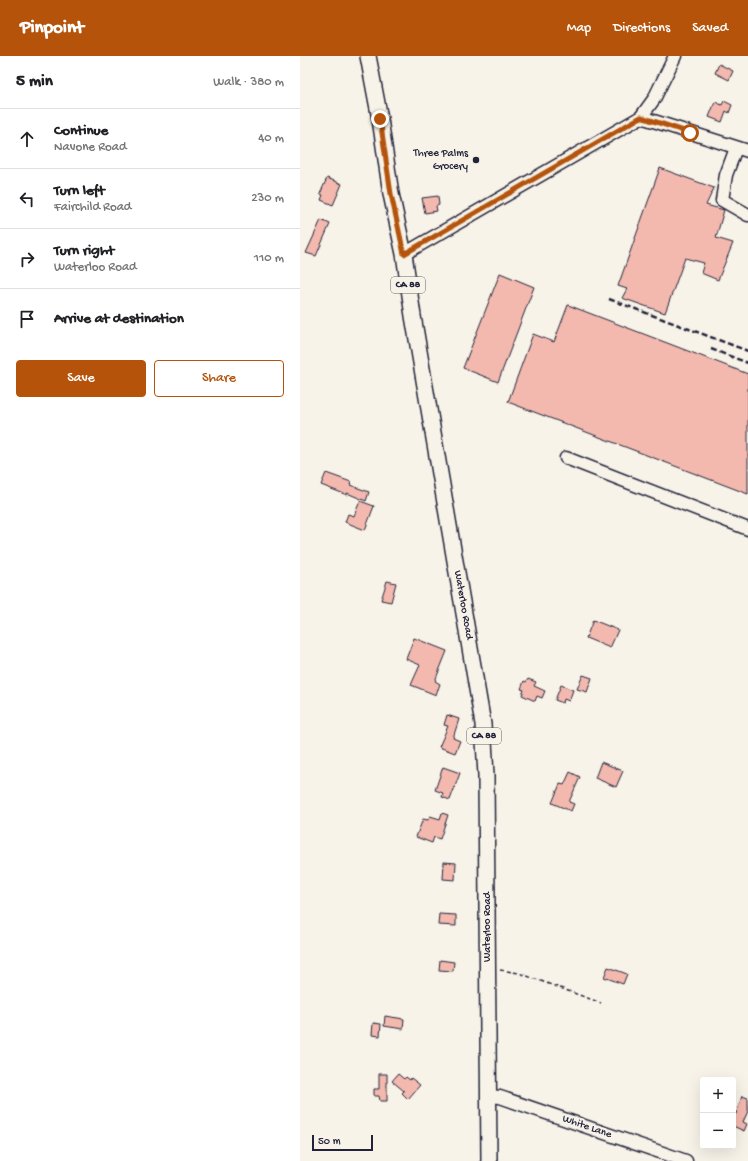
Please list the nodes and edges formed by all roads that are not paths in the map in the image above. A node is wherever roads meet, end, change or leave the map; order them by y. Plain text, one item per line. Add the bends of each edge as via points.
1 (368, 56) edge
2 (674, 56) edge
3 (641, 117) junction
4 (742, 150) edge
5 (748, 215) edge
6 (404, 254) junction
7 (566, 458) dead end
8 (748, 529) edge
9 (489, 1096) junction
10 (489, 1161) edge
11 (686, 1161) edge

1 - 6 main road, Waterloo Road / CA 88 via 391,194
2 - 3 street via 654,99
3 - 4 street
3 - 6 street
4 - 5 street via 726,175 722,200
6 - 9 main road, Waterloo Road / CA 88 via 483,724 486,775
7 - 8 street
9 - 10 main road, Waterloo Road / CA 88
9 - 11 street, White Lane via 500,1097

